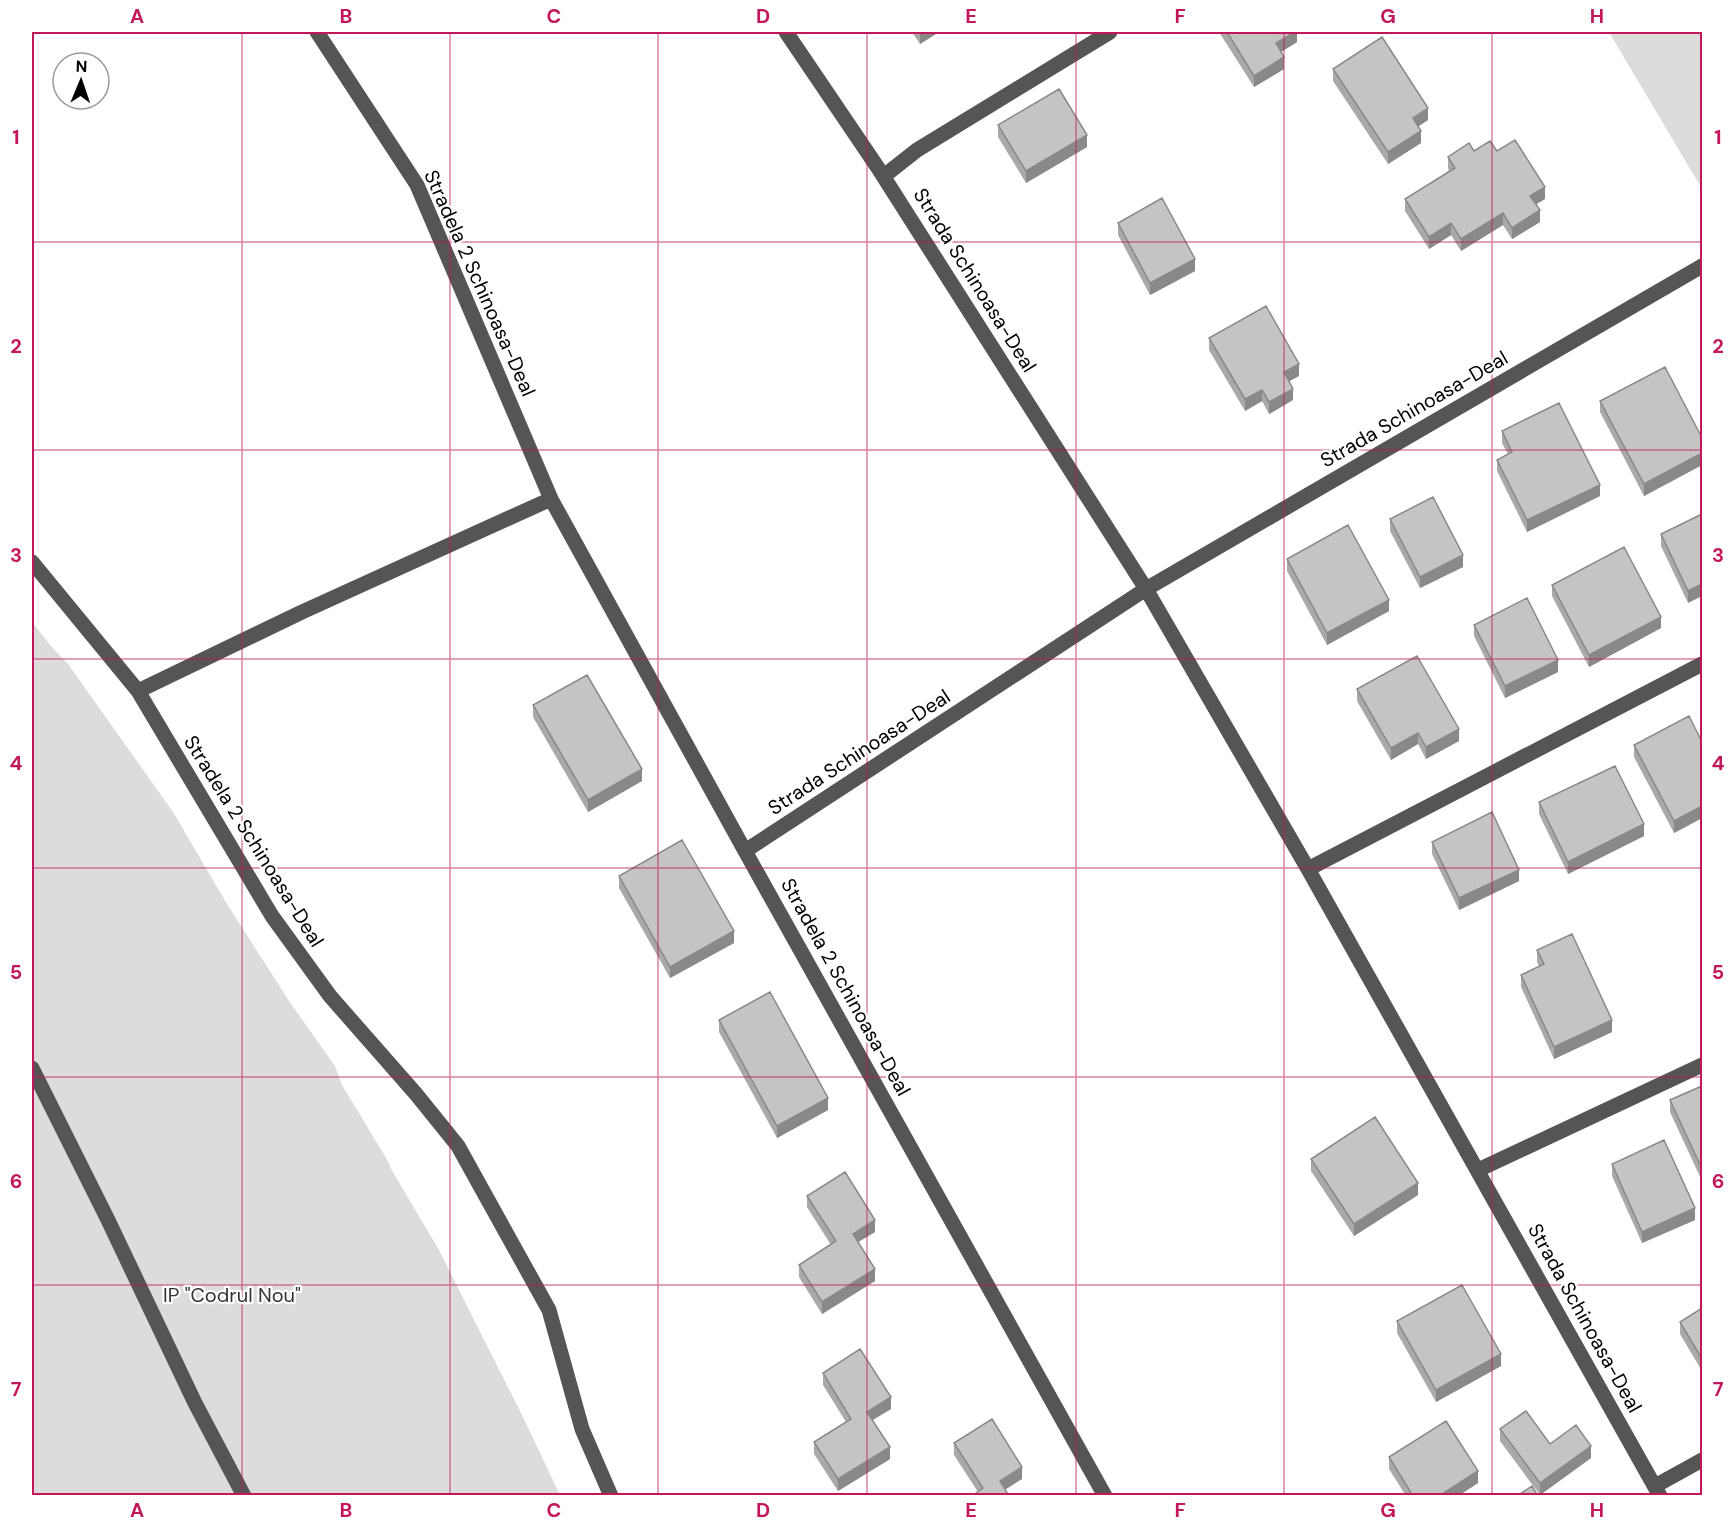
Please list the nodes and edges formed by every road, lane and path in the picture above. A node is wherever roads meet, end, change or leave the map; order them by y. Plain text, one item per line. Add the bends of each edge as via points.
1 (317, 32) edge
2 (786, 32) edge
3 (1110, 32) edge
4 (884, 176) junction
5 (1702, 266) edge
6 (551, 499) junction
7 (32, 562) edge
8 (1146, 589) junction
9 (1702, 664) edge
10 (138, 691) junction
11 (745, 851) junction
12 (1308, 868) junction
13 (1702, 1065) edge
14 (32, 1068) edge
15 (1478, 1170) junction
16 (1702, 1460) edge
17 (1657, 1491) edge
18 (244, 1496) edge
19 (611, 1496) edge
20 (1105, 1496) edge

1 - 6 street, Stradela 2 Schinoasa-Deal via 417,185
2 - 4 street, Strada Schinoasa-Deal
3 - 4 street via 917,150
4 - 8 street, Strada Schinoasa-Deal
5 - 8 street, Strada Schinoasa-Deal
6 - 10 street
6 - 11 street, Stradela 2 Schinoasa-Deal
7 - 10 street, Stradela 2 Schinoasa-Deal
8 - 11 street, Strada Schinoasa-Deal
8 - 12 street, Strada Schinoasa-Deal
9 - 12 street
10 - 19 street, Stradela 2 Schinoasa-Deal via 272,916 330,996 458,1146 549,1310 582,1429
11 - 20 street, Stradela 2 Schinoasa-Deal
12 - 15 street, Strada Schinoasa-Deal
13 - 15 street
14 - 18 street
15 - 17 street, Strada Schinoasa-Deal
16 - 17 street, Strada Schinoasa-Deal

